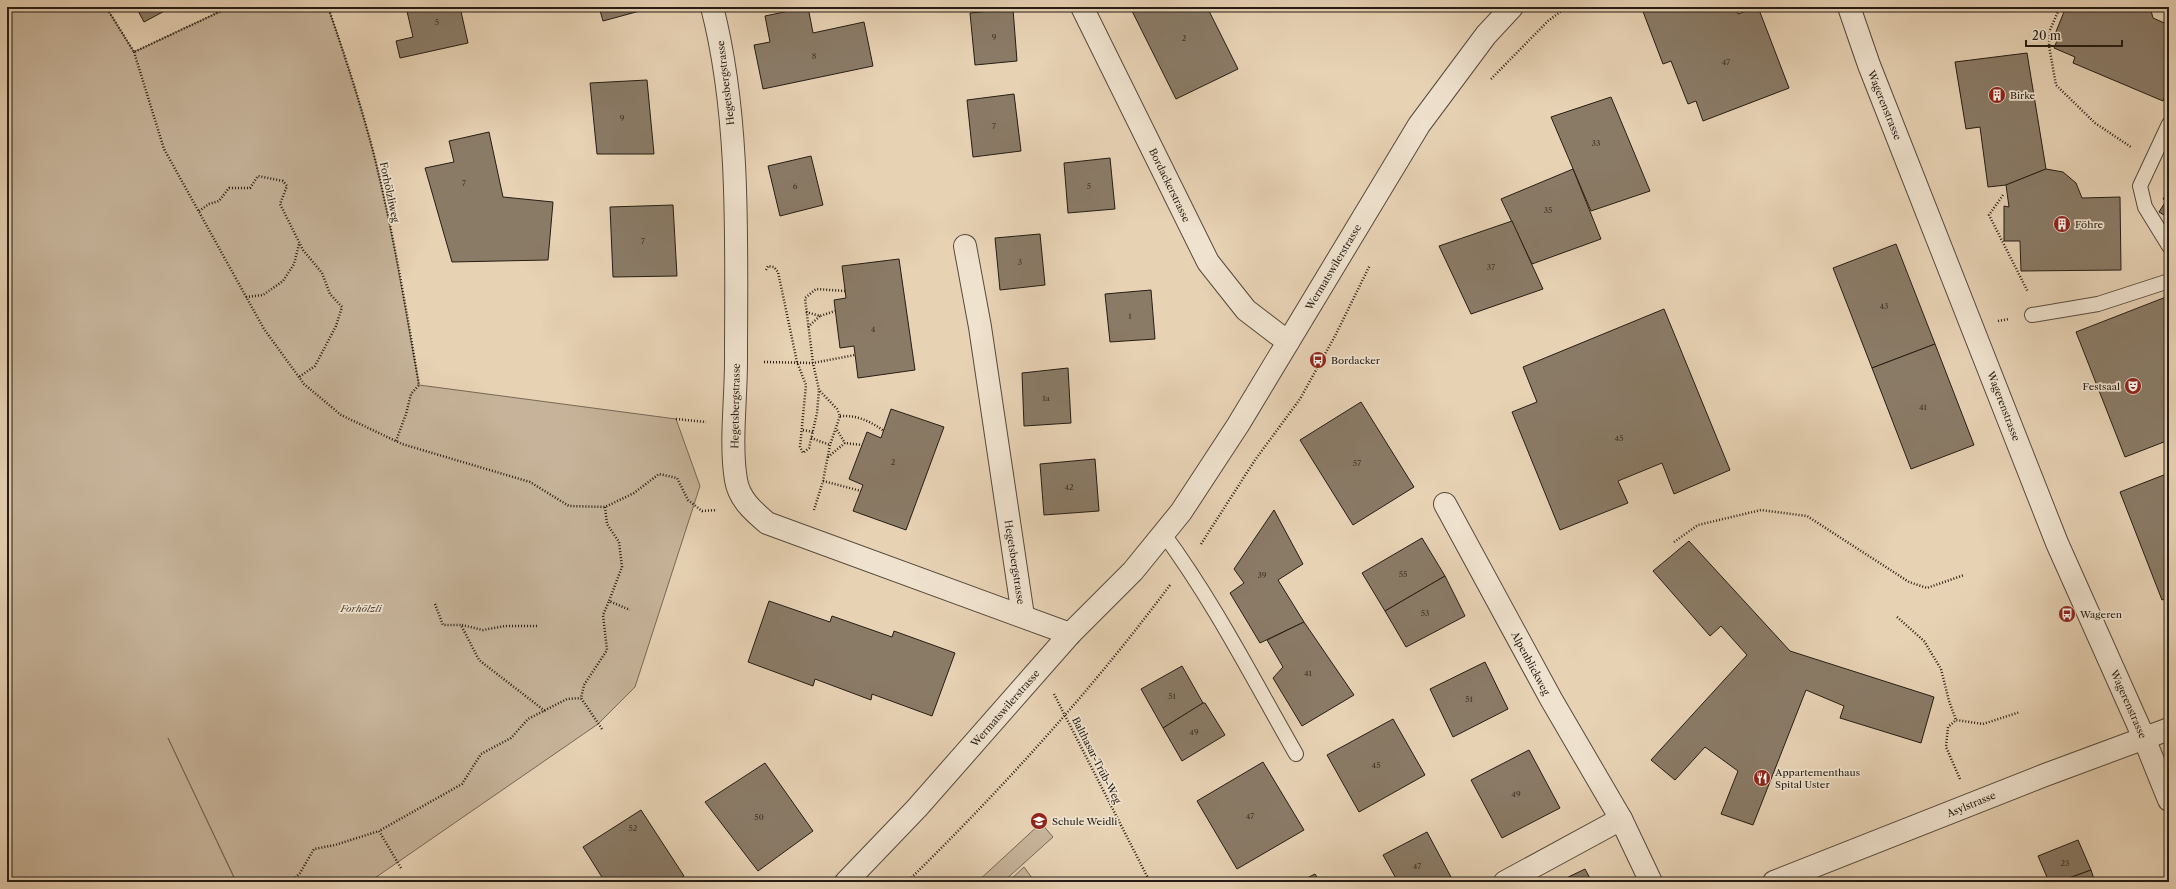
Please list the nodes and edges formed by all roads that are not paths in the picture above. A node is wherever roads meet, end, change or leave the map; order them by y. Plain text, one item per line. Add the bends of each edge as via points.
1 (712, 7) edge
2 (1082, 7) edge
3 (1512, 7) edge
4 (1849, 7) edge
5 (2169, 124) edge
6 (965, 246) dead end
7 (2169, 246) edge
8 (2169, 281) edge
9 (2036, 315) road end
10 (1288, 342) junction
11 (1445, 504) dead end
12 (1164, 533) junction
13 (1024, 616) junction
14 (1070, 634) junction
15 (2169, 729) edge
16 (2144, 738) junction
17 (1296, 754) dead end
18 (2169, 800) edge
19 (1621, 819) junction
20 (846, 882) edge
21 (1505, 882) edge
22 (1651, 882) edge
23 (1774, 882) edge

1 - 13 street, Hegetsbergstrasse via 721,43 729,100 734,206 734,452 736,482 748,507 768,523
2 - 10 street, Bordackerstrasse via 1208,262 1246,310
3 - 10 street, Wermatswilerstrasse via 1486,35 1419,125
4 - 16 street, Wagerenstrasse via 1869,65 2057,543
5 - 7 lane via 2140,186 2145,207
6 - 13 street, Hegetsbergstrasse via 980,327
8 - 9 lane via 2098,304
10 - 12 street, Wermatswilerstrasse via 1238,425 1181,512
11 - 19 street, Alpenblickweg via 1551,699
12 - 14 street, Wermatswilerstrasse via 1133,571
12 - 17 lane via 1216,613
13 - 14 street, Hegetsbergstrasse
14 - 20 street, Wermatswilerstrasse via 918,808
15 - 16 street, Asylstrasse
16 - 18 street, Wagerenstrasse
16 - 23 street, Asylstrasse
19 - 21 street
19 - 22 street, Alpenblickweg

